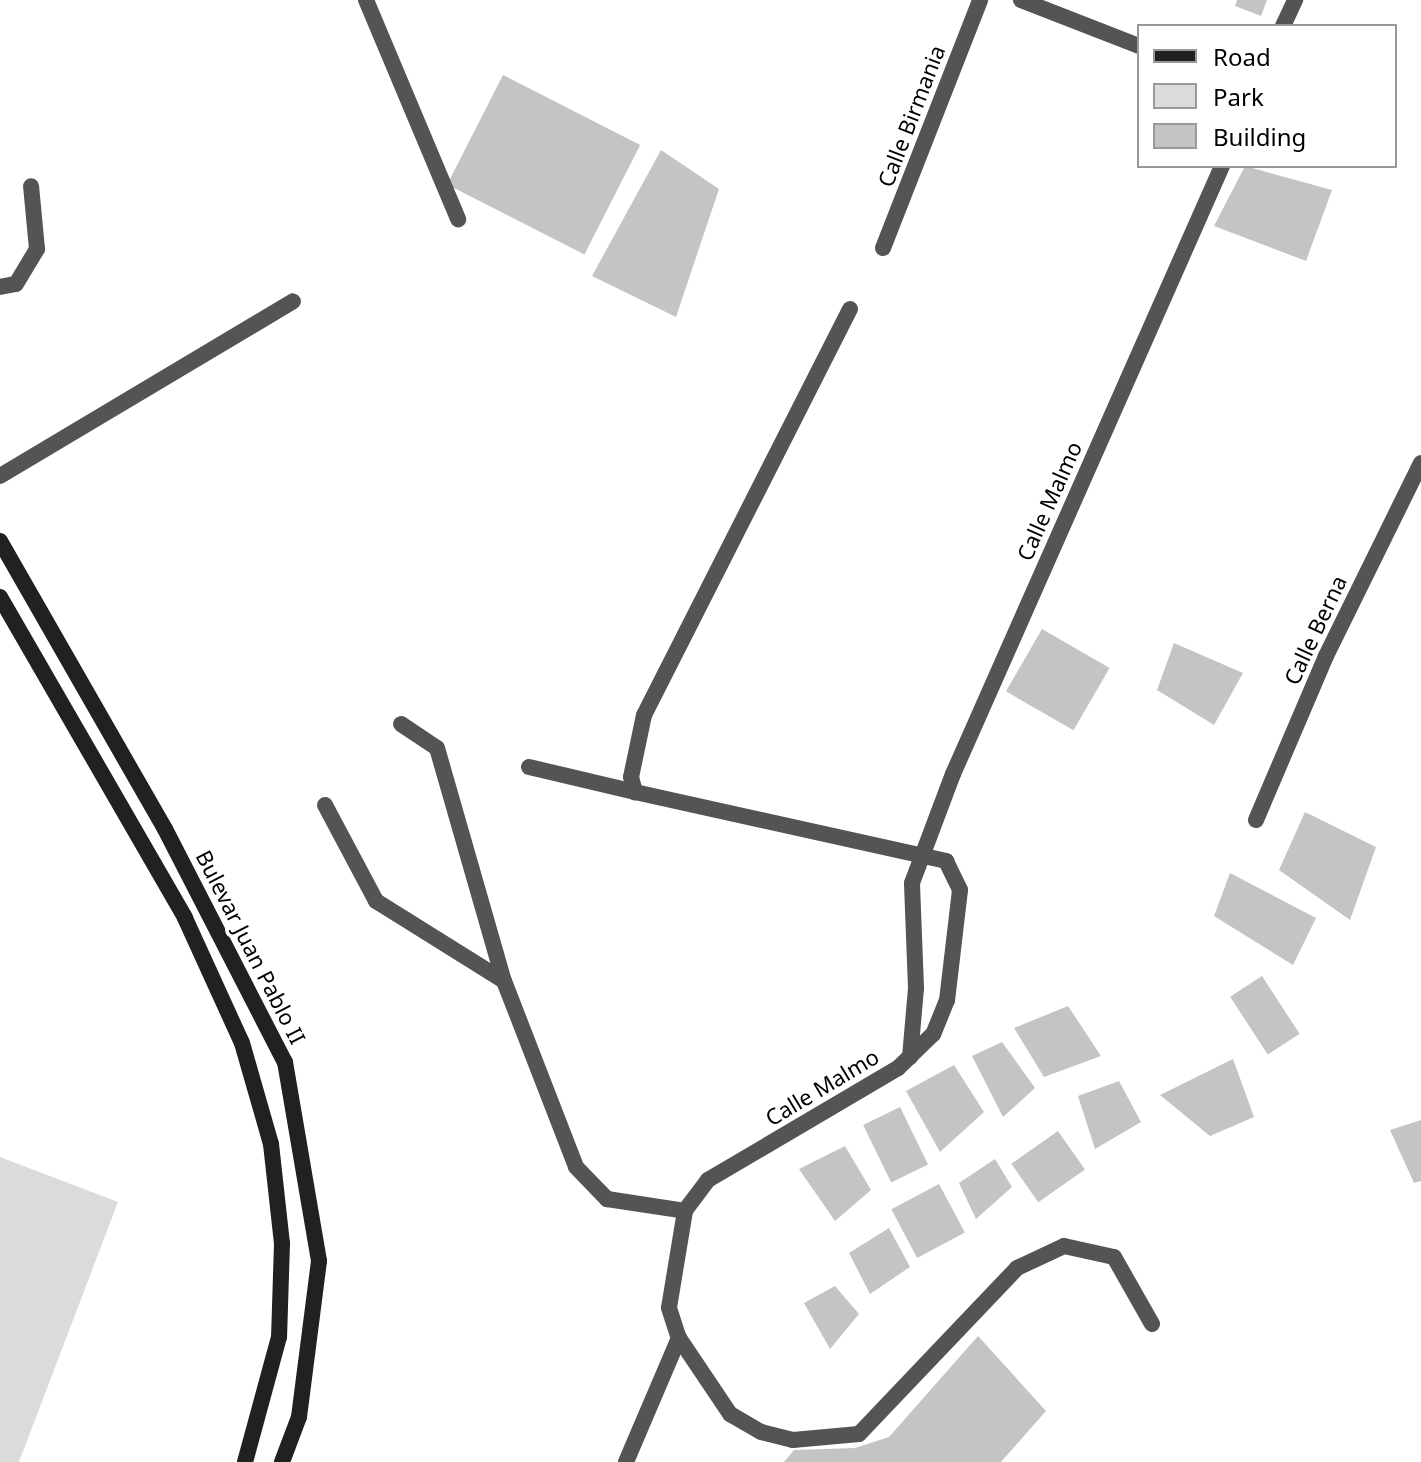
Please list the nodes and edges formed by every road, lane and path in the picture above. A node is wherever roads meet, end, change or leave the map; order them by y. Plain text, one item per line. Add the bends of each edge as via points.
1 (366, 0) edge
2 (980, 0) edge
3 (1021, 0) edge
4 (1295, 0) edge
5 (1284, 24) edge
6 (1137, 45) edge
7 (1221, 168) edge
8 (31, 186) dead end
9 (458, 219) dead end
10 (883, 248) dead end
11 (0, 287) edge
12 (293, 301) dead end
13 (850, 309) dead end
14 (1421, 463) edge
15 (0, 476) edge
16 (0, 541) edge
17 (0, 597) edge
18 (401, 724) dead end
19 (529, 767) dead end
20 (635, 792) junction
21 (325, 805) dead end
22 (1256, 820) dead end
23 (927, 851) junction
24 (504, 981) junction
25 (910, 1057) junction
26 (685, 1211) junction
27 (1152, 1324) dead end
28 (679, 1338) junction
29 (245, 1462) edge
30 (282, 1462) edge
31 (626, 1462) edge

1 - 9 street
2 - 10 street, Calle Birmania
3 - 6 street
4 - 5 street
7 - 23 street, Calle Malmo via 953,774
8 - 11 street via 37,249 16,284
12 - 15 street
13 - 20 street via 644,715 634,744
14 - 22 street, Calle Berna via 1326,656
16 - 30 main road, Bulevar Juan Pablo II via 165,829 285,1062 319,1261 299,1417
17 - 29 main road, Bulevar Juan Pablo II via 185,918 242,1043 259,1101 282,1243 279,1337
18 - 24 street via 437,748
19 - 20 street
20 - 23 street via 888,853
21 - 24 street via 376,901
23 - 25 street, Calle Malmo via 908,904 916,988
23 - 25 street via 958,875 960,890 947,1000 933,1034
24 - 26 street via 591,1189 607,1199
25 - 26 street, Calle Malmo via 708,1180
26 - 28 street, Calle Malmo via 669,1308
27 - 28 street, Calle Malmo via 1114,1257 1064,1246 1017,1268 859,1434 831,1441 761,1432 730,1414
28 - 31 street

